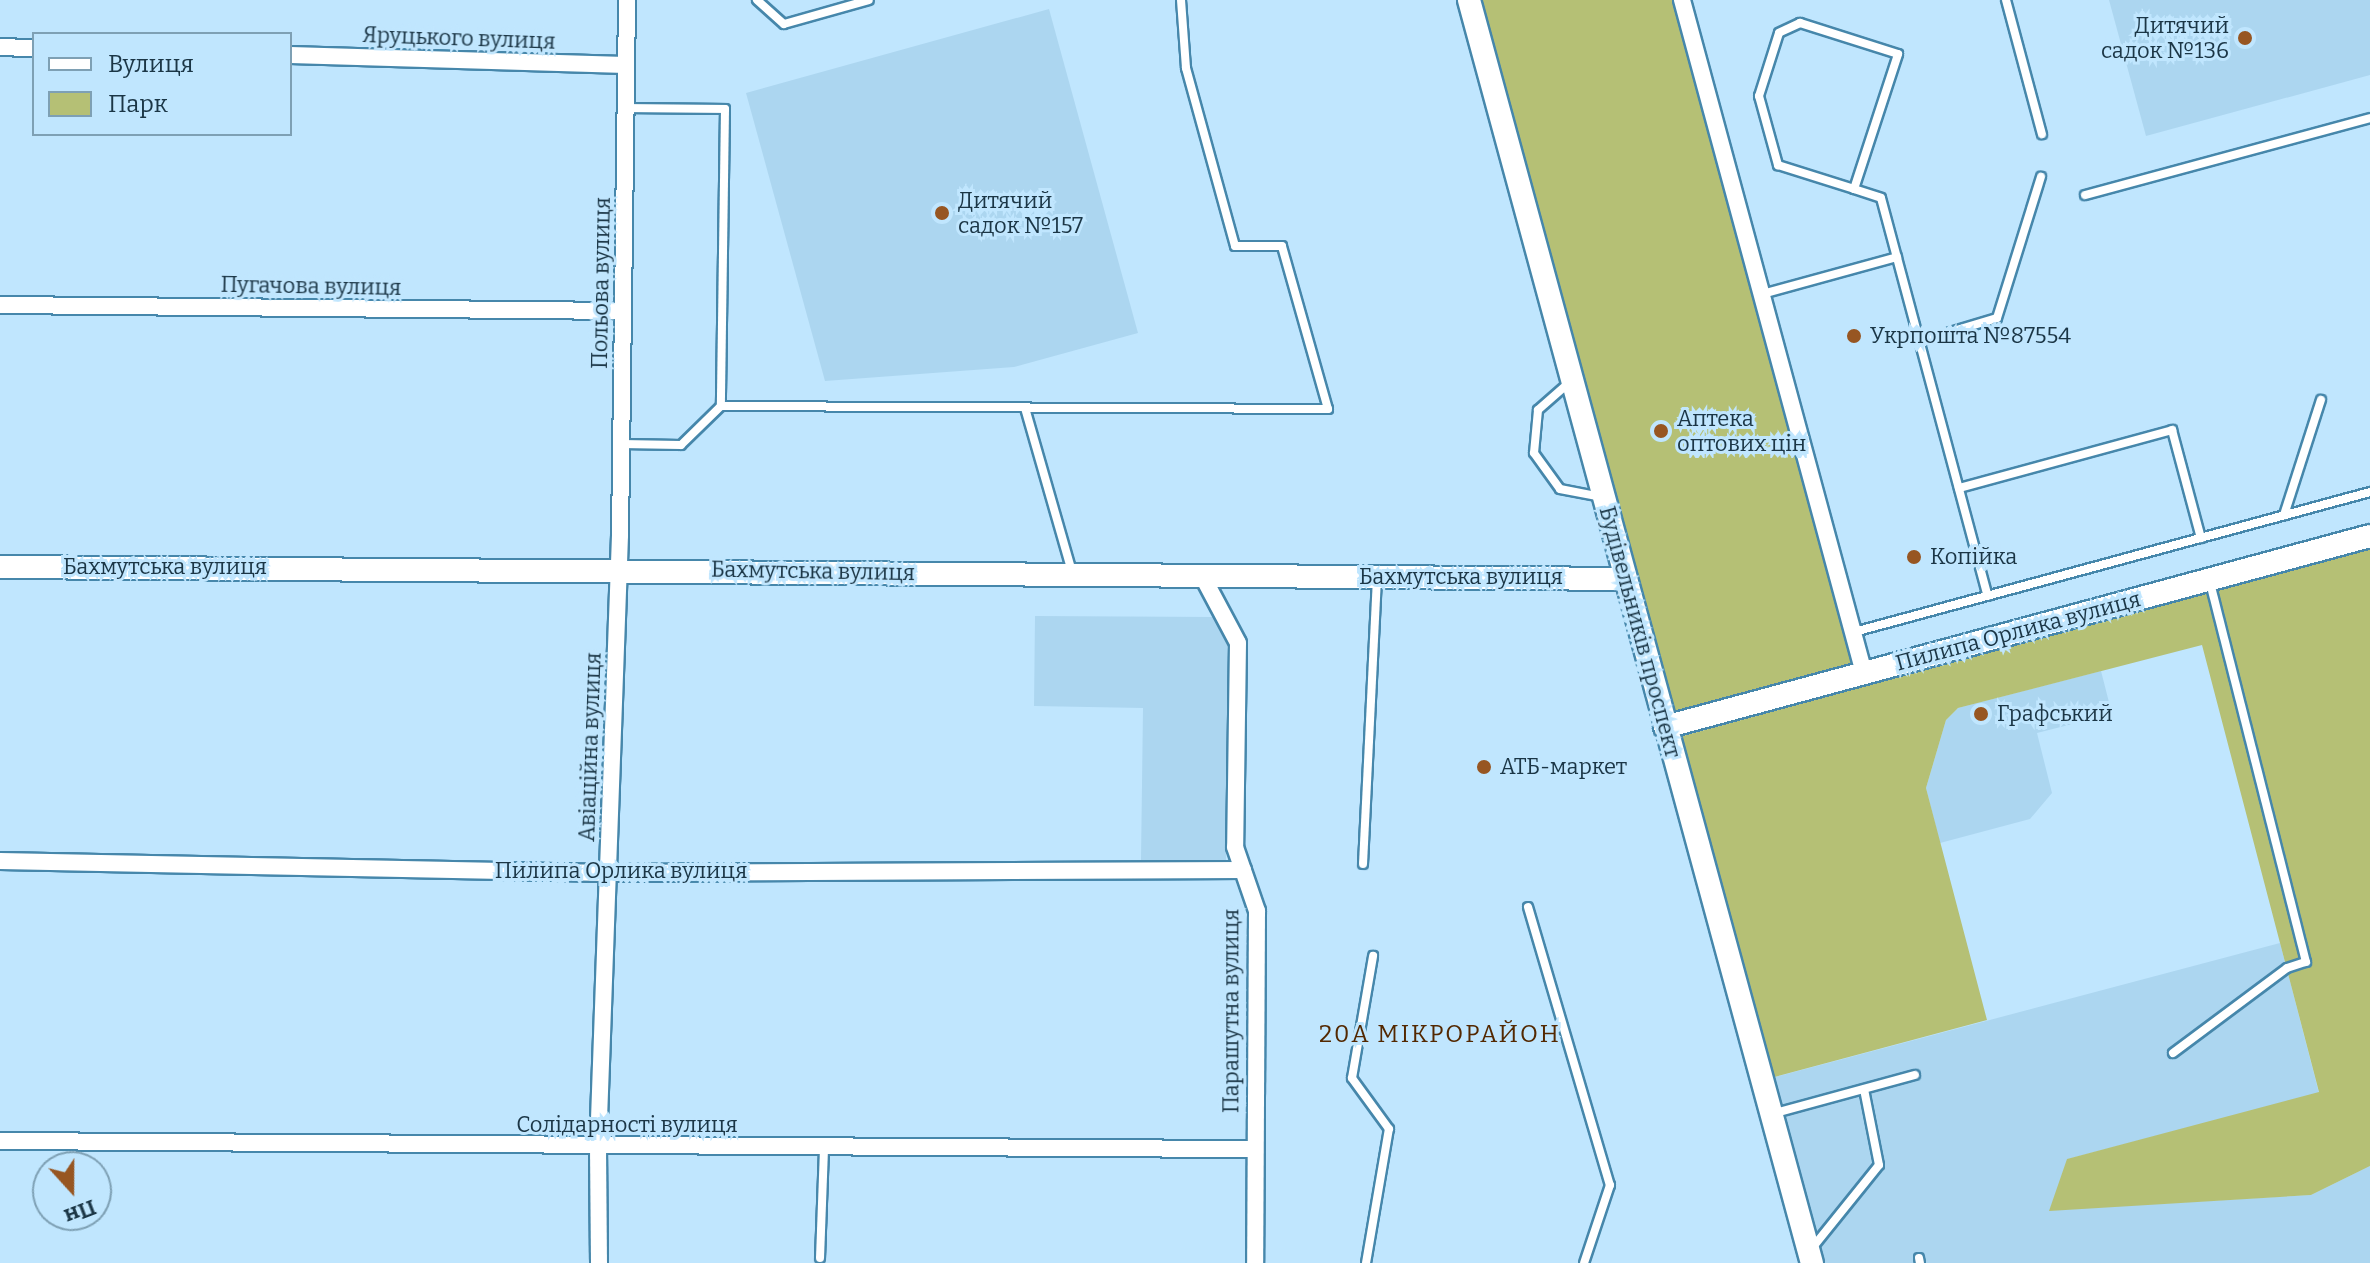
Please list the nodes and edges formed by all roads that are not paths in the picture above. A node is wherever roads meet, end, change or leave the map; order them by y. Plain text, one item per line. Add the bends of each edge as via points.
1 (627, 0) edge
2 (757, 0) edge
3 (869, 0) edge
4 (1181, 0) edge
5 (1469, 0) edge
6 (1682, 0) edge
7 (2006, 0) edge
8 (0, 47) edge
9 (32, 48) edge
10 (292, 55) edge
11 (626, 65) junction
12 (625, 108) junction
13 (2370, 118) edge
14 (2042, 134) dead end
15 (2041, 177) dead end
16 (1854, 189) junction
17 (2085, 195) dead end
18 (1897, 257) junction
19 (1762, 294) junction
20 (0, 305) edge
21 (622, 311) junction
22 (1920, 341) junction
23 (1572, 381) junction
24 (2321, 400) dead end
25 (721, 406) junction
26 (1025, 408) junction
27 (621, 444) junction
28 (1959, 488) junction
29 (2370, 492) edge
30 (1603, 497) junction
31 (2284, 515) junction
32 (2370, 536) edge
33 (2201, 538) junction
34 (0, 567) edge
35 (619, 567) junction
36 (1073, 576) junction
37 (1377, 577) junction
38 (2210, 578) junction
39 (1204, 579) junction
40 (1625, 579) junction
41 (1988, 596) junction
42 (1853, 632) junction
43 (1864, 673) junction
44 (1665, 727) junction
45 (0, 861) edge
46 (1363, 864) dead end
47 (1243, 870) junction
48 (608, 873) junction
49 (1528, 907) dead end
50 (1373, 956) dead end
51 (2173, 1053) dead end
52 (1915, 1075) dead end
53 (1864, 1089) junction
54 (1770, 1114) junction
55 (0, 1141) edge
56 (598, 1147) junction
57 (824, 1148) junction
58 (1253, 1149) junction
59 (820, 1258) dead end
60 (1810, 1258) edge
61 (599, 1263) edge
62 (1255, 1263) edge
63 (1366, 1263) edge
64 (1584, 1263) edge

1 - 11 street, Польова вулиця
2 - 3 lane via 784,24
4 - 26 lane via 1186,68 1235,246 1282,246 1328,409
5 - 23 street, Будівельників проспект
6 - 19 street
7 - 14 lane
8 - 9 street
10 - 11 street, Яруцького вулиця
11 - 12 street, Польова вулиця
12 - 21 street, Польова вулиця
12 - 25 lane via 725,109
13 - 17 lane
15 - 22 lane via 1997,318
16 - 16 lane via 1778,165 1759,96 1779,33 1800,23 1898,54
16 - 18 lane via 1881,198
18 - 19 lane
18 - 22 lane
19 - 42 street
20 - 21 street, Пугачова вулиця
21 - 27 street, Польова вулиця
22 - 28 lane
23 - 30 street, Будівельників проспект
23 - 30 lane via 1538,410 1534,453 1560,489
24 - 31 lane
25 - 26 lane
25 - 27 lane via 681,445
26 - 36 lane
27 - 35 street, Польова вулиця
28 - 33 lane via 2172,430
28 - 41 lane
29 - 31 lane
30 - 40 street, Будівельників проспект
31 - 33 lane
32 - 38 street, Пилипа Орлика вулиця
33 - 41 lane
34 - 35 street, Бахмутська вулиця
35 - 36 street, Бахмутська вулиця
35 - 48 street, Авіаційна вулиця
36 - 39 street, Бахмутська вулиця
37 - 39 street, Бахмутська вулиця
37 - 40 street, Бахмутська вулиця
37 - 46 lane
38 - 43 street, Пилипа Орлика вулиця
38 - 51 lane via 2306,962 2287,968
39 - 47 street, Парашутна вулиця via 1238,643 1235,847
40 - 44 street, Будівельників проспект
41 - 42 lane
42 - 43 street
43 - 44 street, Пилипа Орлика вулиця
44 - 54 street, Будівельників проспект
45 - 48 street, Пилипа Орлика вулиця
47 - 48 street, Пилипа Орлика вулиця
47 - 58 street, Парашутна вулиця via 1257,911
48 - 56 street, Авіаційна вулиця
49 - 64 lane via 1610,1185
50 - 63 lane via 1352,1078 1389,1129
52 - 53 lane
53 - 54 lane
53 - 60 lane via 1879,1165
54 - 60 street, Будівельників проспект
55 - 56 street, Солідарності вулиця
56 - 57 street, Солідарності вулиця
56 - 61 street, Авіаційна вулиця
57 - 58 street, Солідарності вулиця
57 - 59 lane
58 - 62 street, Парашутна вулиця

